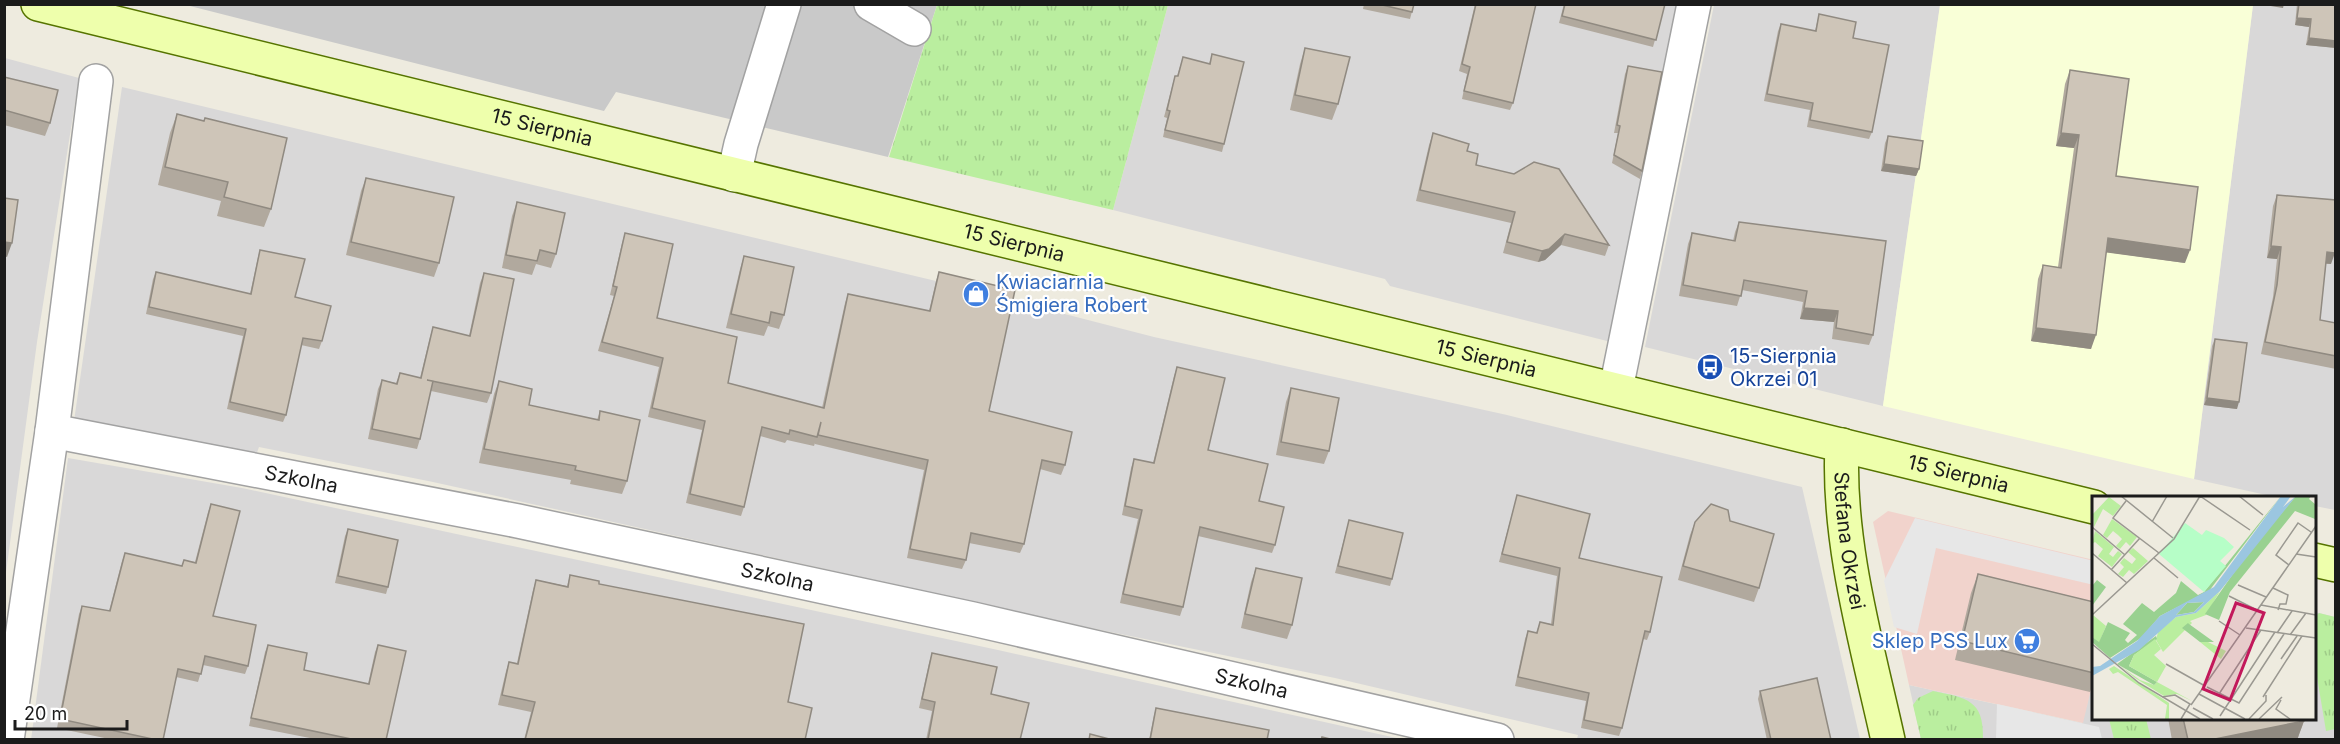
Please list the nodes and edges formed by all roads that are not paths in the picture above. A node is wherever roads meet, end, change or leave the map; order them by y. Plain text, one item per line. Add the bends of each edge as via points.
1 (38, 4) edge
2 (784, 4) edge
3 (871, 4) edge
4 (1694, 4) edge
5 (94, 12) edge
6 (915, 29) dead end
7 (96, 81) dead end
8 (734, 175) junction
9 (1616, 389) junction
10 (52, 431) junction
11 (1842, 445) junction
12 (2092, 507) edge
13 (2316, 560) edge
14 (2336, 565) edge
15 (7, 740) edge
16 (1497, 740) edge
17 (1888, 740) edge

1 - 5 street, 15 Sierpnia
2 - 8 street
3 - 6 street
4 - 9 street
5 - 8 street, 15 Sierpnia
7 - 10 street
8 - 9 street, 15 Sierpnia
9 - 11 street, 15 Sierpnia
10 - 15 street
10 - 16 street, Szkolna via 542,526 973,619
11 - 12 street, 15 Sierpnia
11 - 17 street, Stefana Okrzei via 1846,542
13 - 14 street

